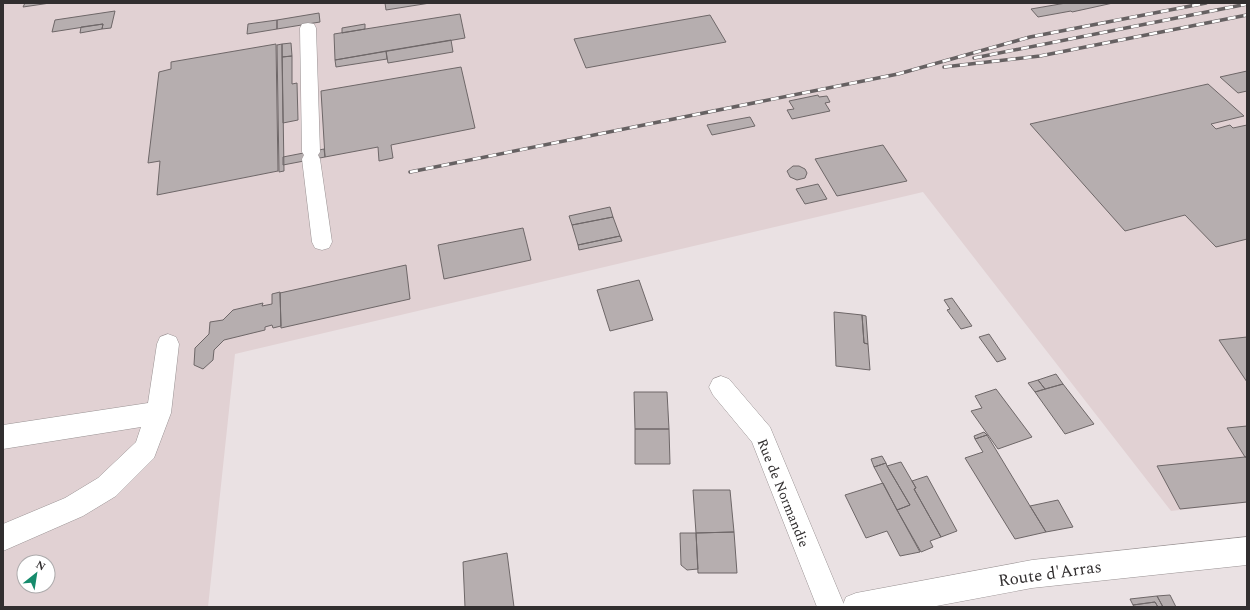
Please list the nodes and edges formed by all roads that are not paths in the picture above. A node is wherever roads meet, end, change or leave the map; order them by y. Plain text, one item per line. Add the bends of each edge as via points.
1 (308, 28) dead end
2 (322, 242) dead end
3 (168, 344) dead end
4 (721, 387) dead end
5 (158, 413) junction
6 (3, 437) edge
7 (3, 538) edge
8 (1247, 551) edge
9 (831, 607) edge
10 (856, 607) edge

1 - 2 main road via 311,156
3 - 5 main road
4 - 9 main road, Rue de Normandie via 761,435
5 - 6 main road
5 - 7 main road via 145,450 107,487 74,507
8 - 10 main road, Route d'Arras via 1032,574

